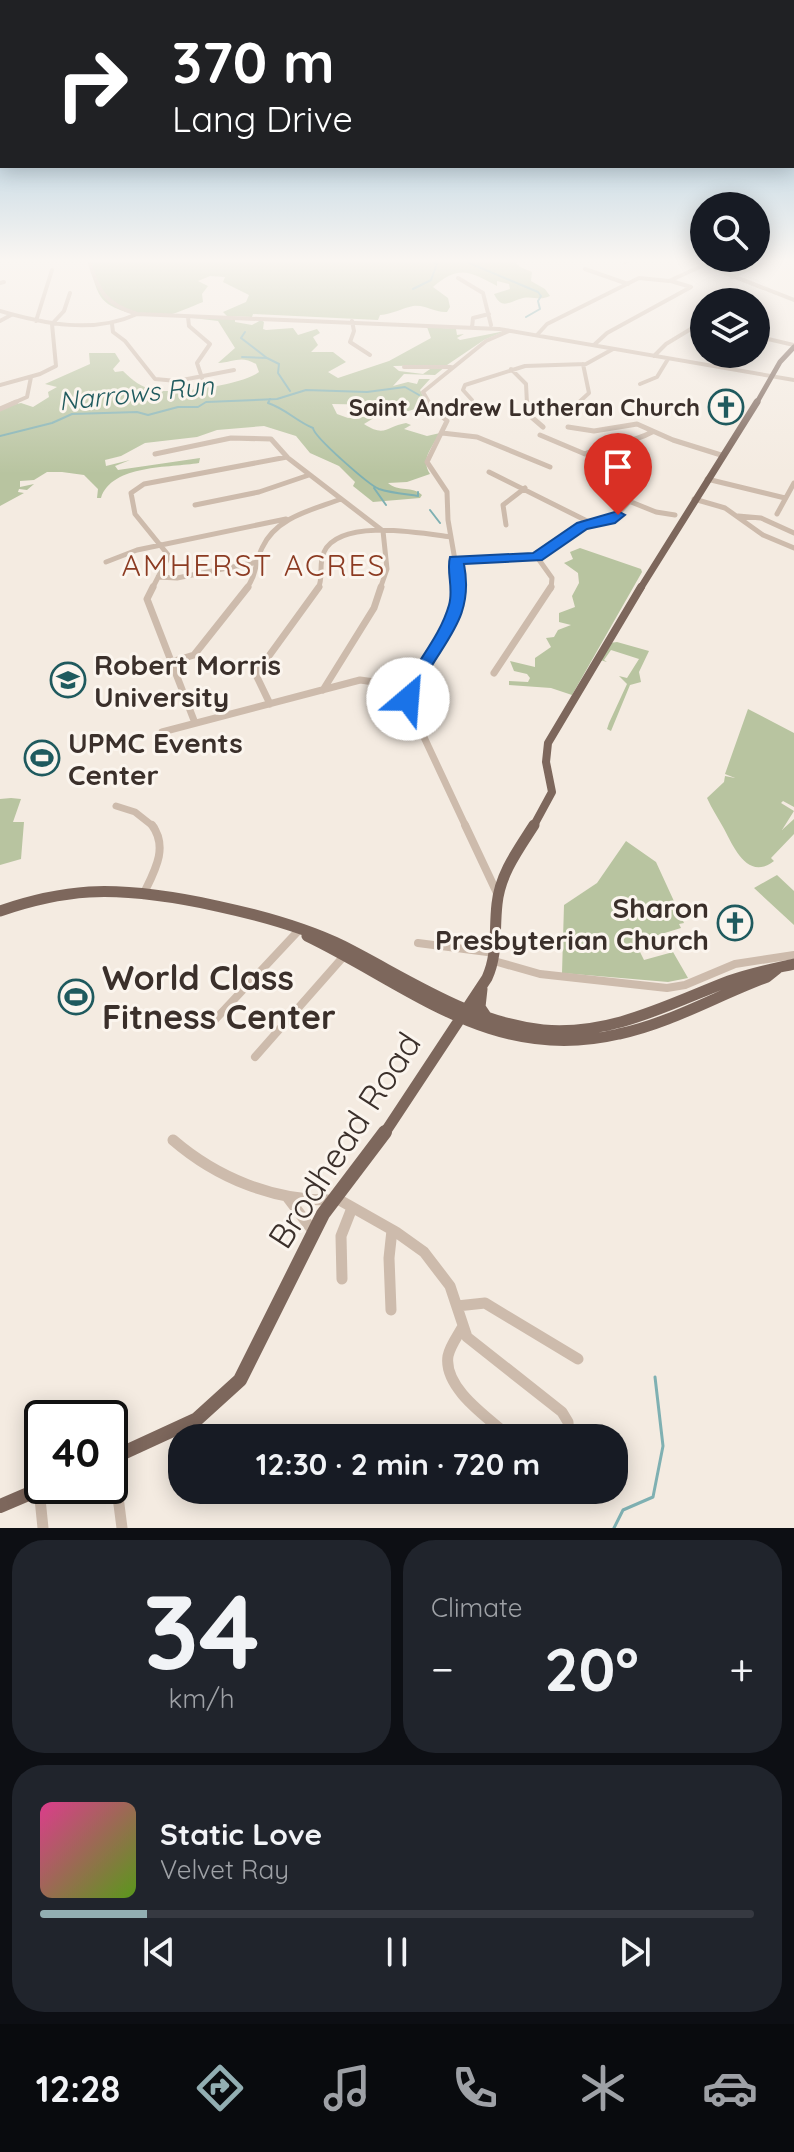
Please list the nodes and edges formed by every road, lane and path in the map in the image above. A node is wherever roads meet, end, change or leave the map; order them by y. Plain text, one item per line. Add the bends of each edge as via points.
1 (54, 331) edge
2 (113, 331) edge
3 (195, 331) edge
4 (354, 331) edge
5 (510, 331) edge
6 (512, 331) edge
7 (541, 331) edge
8 (610, 331) edge
9 (687, 331) edge
10 (537, 335) junction
11 (770, 340) edge
12 (594, 345) junction
13 (794, 346) edge
14 (613, 349) junction
15 (370, 355) dead end
16 (654, 356) junction
17 (668, 359) junction
18 (690, 362) edge
19 (583, 364) junction
20 (404, 367) dead end
21 (451, 367) junction
22 (725, 368) edge
23 (511, 369) junction
24 (234, 370) dead end
25 (774, 376) junction
26 (31, 377) junction
27 (202, 378) junction
28 (794, 380) edge
29 (640, 384) dead end
30 (0, 385) edge
31 (472, 400) dead end
32 (577, 404) dead end
33 (0, 409) edge
34 (543, 427) dead end
35 (568, 427) dead end
36 (231, 430) dead end
37 (652, 432) junction
38 (442, 433) junction
39 (540, 435) dead end
40 (236, 439) junction
41 (155, 454) dead end
42 (721, 455) junction
43 (287, 457) junction
44 (550, 467) dead end
45 (489, 472) dead end
46 (309, 475) junction
47 (707, 479) junction
48 (794, 483) edge
49 (525, 488) junction
50 (599, 489) dead end
51 (785, 498) junction
52 (341, 499) junction
53 (694, 499) junction
54 (629, 502) junction
55 (195, 505) dead end
56 (777, 514) dead end
57 (738, 516) junction
58 (679, 517) junction
59 (288, 519) junction
60 (591, 523) junction
61 (262, 524) junction
62 (506, 525) dead end
63 (275, 530) junction
64 (383, 531) junction
65 (794, 533) edge
66 (451, 537) junction
67 (161, 545) junction
68 (794, 548) edge
69 (537, 557) junction
70 (456, 560) junction
71 (106, 562) dead end
72 (258, 562) junction
73 (158, 577) junction
74 (171, 662) junction
75 (335, 672) junction
76 (494, 673) dead end
77 (350, 683) junction
78 (413, 683) junction
79 (394, 687) junction
80 (323, 690) junction
81 (408, 703) junction
82 (270, 704) junction
83 (195, 723) junction
84 (162, 732) dead end
85 (116, 806) dead end
86 (143, 895) junction
87 (498, 895) junction
88 (0, 913) edge
89 (299, 930) junction
90 (418, 943) dead end
91 (794, 955) edge
92 (344, 956) junction
93 (494, 957) junction
94 (794, 964) edge
95 (482, 985) junction
96 (660, 988) junction
97 (675, 1010) junction
98 (462, 1015) junction
99 (489, 1020) junction
100 (211, 1024) dead end
101 (255, 1057) dead end
102 (173, 1140) dead end
103 (287, 1196) junction
104 (334, 1199) junction
105 (352, 1208) junction
106 (392, 1230) junction
107 (313, 1231) junction
108 (342, 1279) dead end
109 (457, 1306) junction
110 (391, 1310) dead end
111 (462, 1328) junction
112 (578, 1359) dead end
113 (496, 1424) edge
114 (568, 1424) edge
115 (128, 1452) edge
116 (24, 1496) edge
117 (43, 1504) edge
118 (119, 1504) edge
119 (0, 1506) edge
120 (43, 1528) edge
121 (122, 1528) edge

1 - 26 street via 56,366
2 - 27 street via 152,378
3 - 27 street via 210,344 197,363
4 - 15 street via 351,343
5 - 21 street
6 - 10 street
7 - 10 street
8 - 12 street
9 - 16 street
10 - 12 street
11 - 13 street
12 - 14 street
13 - 25 main road
14 - 16 street
14 - 19 street
16 - 17 street
17 - 18 street
17 - 29 street via 657,377
19 - 23 street
19 - 32 street via 589,393
20 - 21 street
21 - 38 street via 423,392 447,421
22 - 25 street
23 - 31 street via 466,384 463,392
23 - 34 street via 529,391 528,414
24 - 27 street
25 - 28 street
25 - 42 main road
26 - 30 street
26 - 33 street via 27,397
35 - 37 street via 594,431 637,424
36 - 40 street
37 - 39 street via 633,443 600,446 585,454
37 - 42 street
38 - 44 street via 477,437
38 - 66 street via 427,462 447,492
40 - 41 street
40 - 43 street via 270,439
42 - 47 main road
43 - 46 street
43 - 67 street via 136,488 131,493 134,512
45 - 49 street
46 - 52 street
46 - 55 street
47 - 51 street
47 - 53 main road
48 - 51 street
49 - 60 street
49 - 62 street via 503,505
50 - 54 street
51 - 56 street
52 - 59 street
52 - 64 street
53 - 57 street
53 - 58 main road
54 - 58 street
54 - 60 street via 613,519
57 - 65 street via 758,515
57 - 68 street
58 - 87 main road via 548,743 552,792
59 - 61 street
59 - 63 street
60 - 69 street
61 - 63 street
61 - 67 street
63 - 72 street
64 - 66 street
64 - 75 street via 387,569 375,605
64 - 82 street via 343,536 325,549 321,583 258,671
66 - 70 street
67 - 71 street
67 - 73 street via 169,558
69 - 70 street
69 - 76 street via 550,575 551,591
70 - 78 street via 457,606
72 - 73 street
72 - 74 street via 256,577 196,653
73 - 74 street via 147,599
74 - 83 street
75 - 77 street
75 - 80 street
77 - 79 street via 375,680
77 - 80 street
78 - 79 street
78 - 81 street
79 - 81 street
80 - 82 street
81 - 87 street
82 - 83 street
83 - 84 street
85 - 86 street via 146,819 162,838
86 - 88 main road via 72,893
86 - 89 main road via 266,917
87 - 93 main road
88 - 89 main road via 61,900 113,897
89 - 92 main road
89 - 98 main road via 346,948
89 - 100 street
90 - 93 street
91 - 96 street via 743,962 685,985
92 - 98 main road
92 - 101 street
93 - 95 main road, Brodhead Road
93 - 96 street via 540,974
94 - 97 main road
95 - 98 main road, Brodhead Road
95 - 99 main road via 480,1007
96 - 97 street
97 - 98 main road via 632,1032 571,1040 514,1035
97 - 99 main road via 580,1030
98 - 99 main road
98 - 104 main road, Brodhead Road
102 - 103 street via 220,1172
103 - 104 street
103 - 107 street
104 - 105 street
104 - 107 main road, Brodhead Road
105 - 106 street
105 - 108 street via 341,1236
106 - 109 street via 434,1262
106 - 110 street
107 - 115 main road, Brodhead Road via 253,1357 230,1393 195,1422
109 - 111 street
109 - 112 street via 485,1303
111 - 113 street via 449,1355 451,1374
111 - 114 street via 562,1412
116 - 119 main road
117 - 120 street
118 - 121 street

